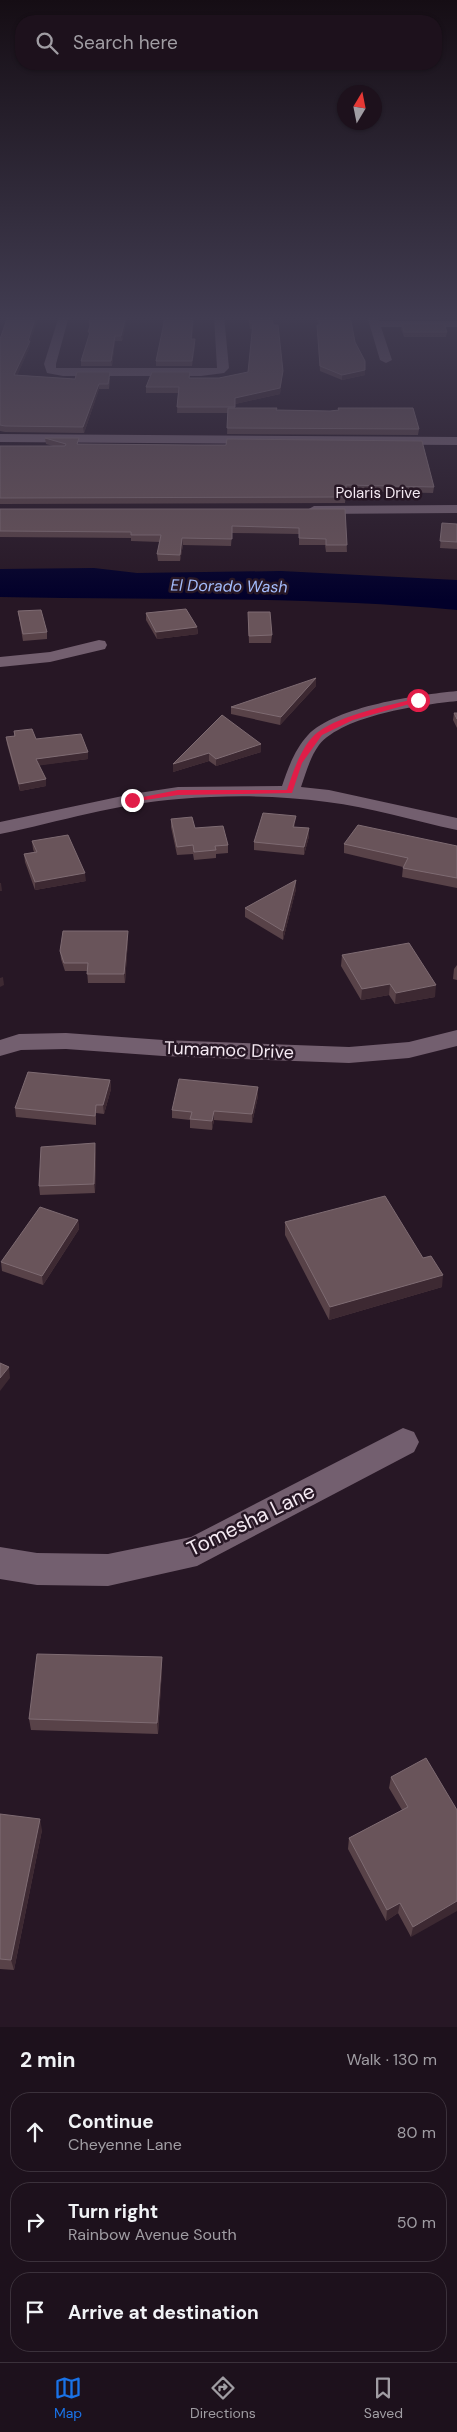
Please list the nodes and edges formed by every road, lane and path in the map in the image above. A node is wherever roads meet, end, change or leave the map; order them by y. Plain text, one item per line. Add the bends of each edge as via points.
1 (0, 438) edge
2 (457, 440) edge
3 (302, 510) edge
4 (457, 510) edge
5 (99, 645) dead end
6 (0, 662) edge
7 (457, 696) edge
8 (290, 792) junction
9 (457, 824) edge
10 (0, 828) edge
11 (457, 1038) edge
12 (0, 1048) edge
13 (403, 1442) dead end
14 (0, 1563) edge

1 - 2 street
3 - 4 street, Polaris Drive
5 - 6 street via 60,657
7 - 8 street via 418,700 382,709 350,719 319,734 299,763
8 - 9 street via 329,796
8 - 10 street via 178,792
11 - 12 street, Tumamoc Drive via 408,1050 349,1055 163,1048 66,1040 19,1042
13 - 14 street, Tomesha Lane via 197,1551 108,1570 37,1569

